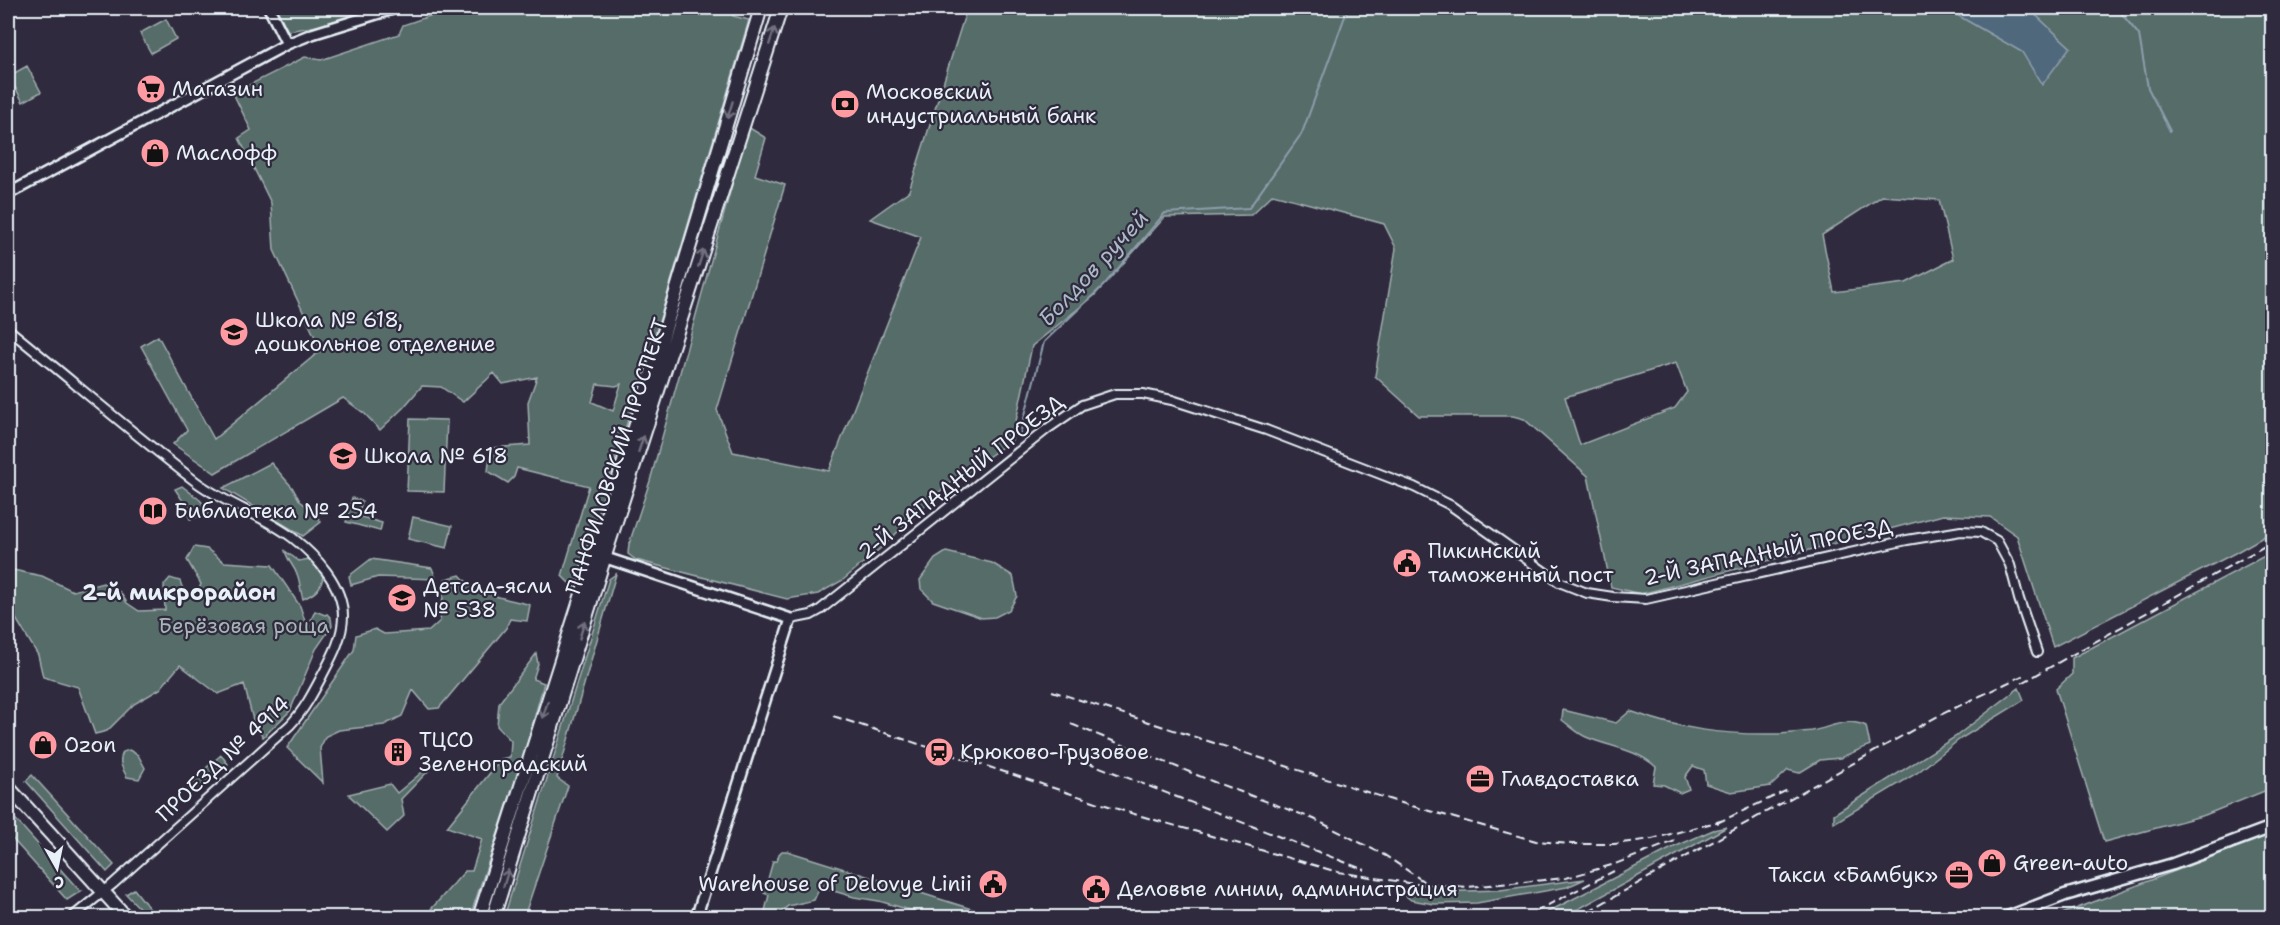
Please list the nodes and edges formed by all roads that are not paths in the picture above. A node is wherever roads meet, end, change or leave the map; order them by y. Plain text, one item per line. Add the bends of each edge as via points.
1 (268, 8) edge
2 (396, 8) edge
3 (761, 8) edge
4 (781, 8) edge
5 (287, 44) junction
6 (8, 194) edge
7 (8, 329) edge
8 (600, 556) junction
9 (791, 619) junction
10 (2037, 652) dead end
11 (8, 788) edge
12 (2272, 827) edge
13 (104, 891) junction
14 (71, 918) edge
15 (127, 918) edge
16 (479, 918) edge
17 (494, 918) edge
18 (696, 918) edge
19 (2005, 918) edge

1 - 5 street
2 - 5 street
3 -> 8 main road, ПАНФИЛОВСКИЙ ПРОСПЕКТ
8 -> 4 main road, ПАНФИЛОВСКИЙ ПРОСПЕКТ
5 - 6 street
7 - 13 street, ПРОЕЗД № 4914 via 203,487 292,537 321,566 342,606 338,642 301,713
8 - 9 street
8 -> 16 main road, ПАНФИЛОВСКИЙ ПРОСПЕКТ
17 -> 8 main road, ПАНФИЛОВСКИЙ ПРОСПЕКТ
9 - 10 street, 2-Й ЗАПАДНЫЙ ПРОЕЗД via 820,610 1082,405 1115,394 1143,394 1266,430 1414,487 1450,505 1559,582 1587,593 1646,599 1907,540 1961,531 1981,532 1997,541 2010,565
9 - 18 street
11 - 13 main road
12 - 19 main road
13 - 14 street, ПРОЕЗД № 4914
13 - 15 main road

